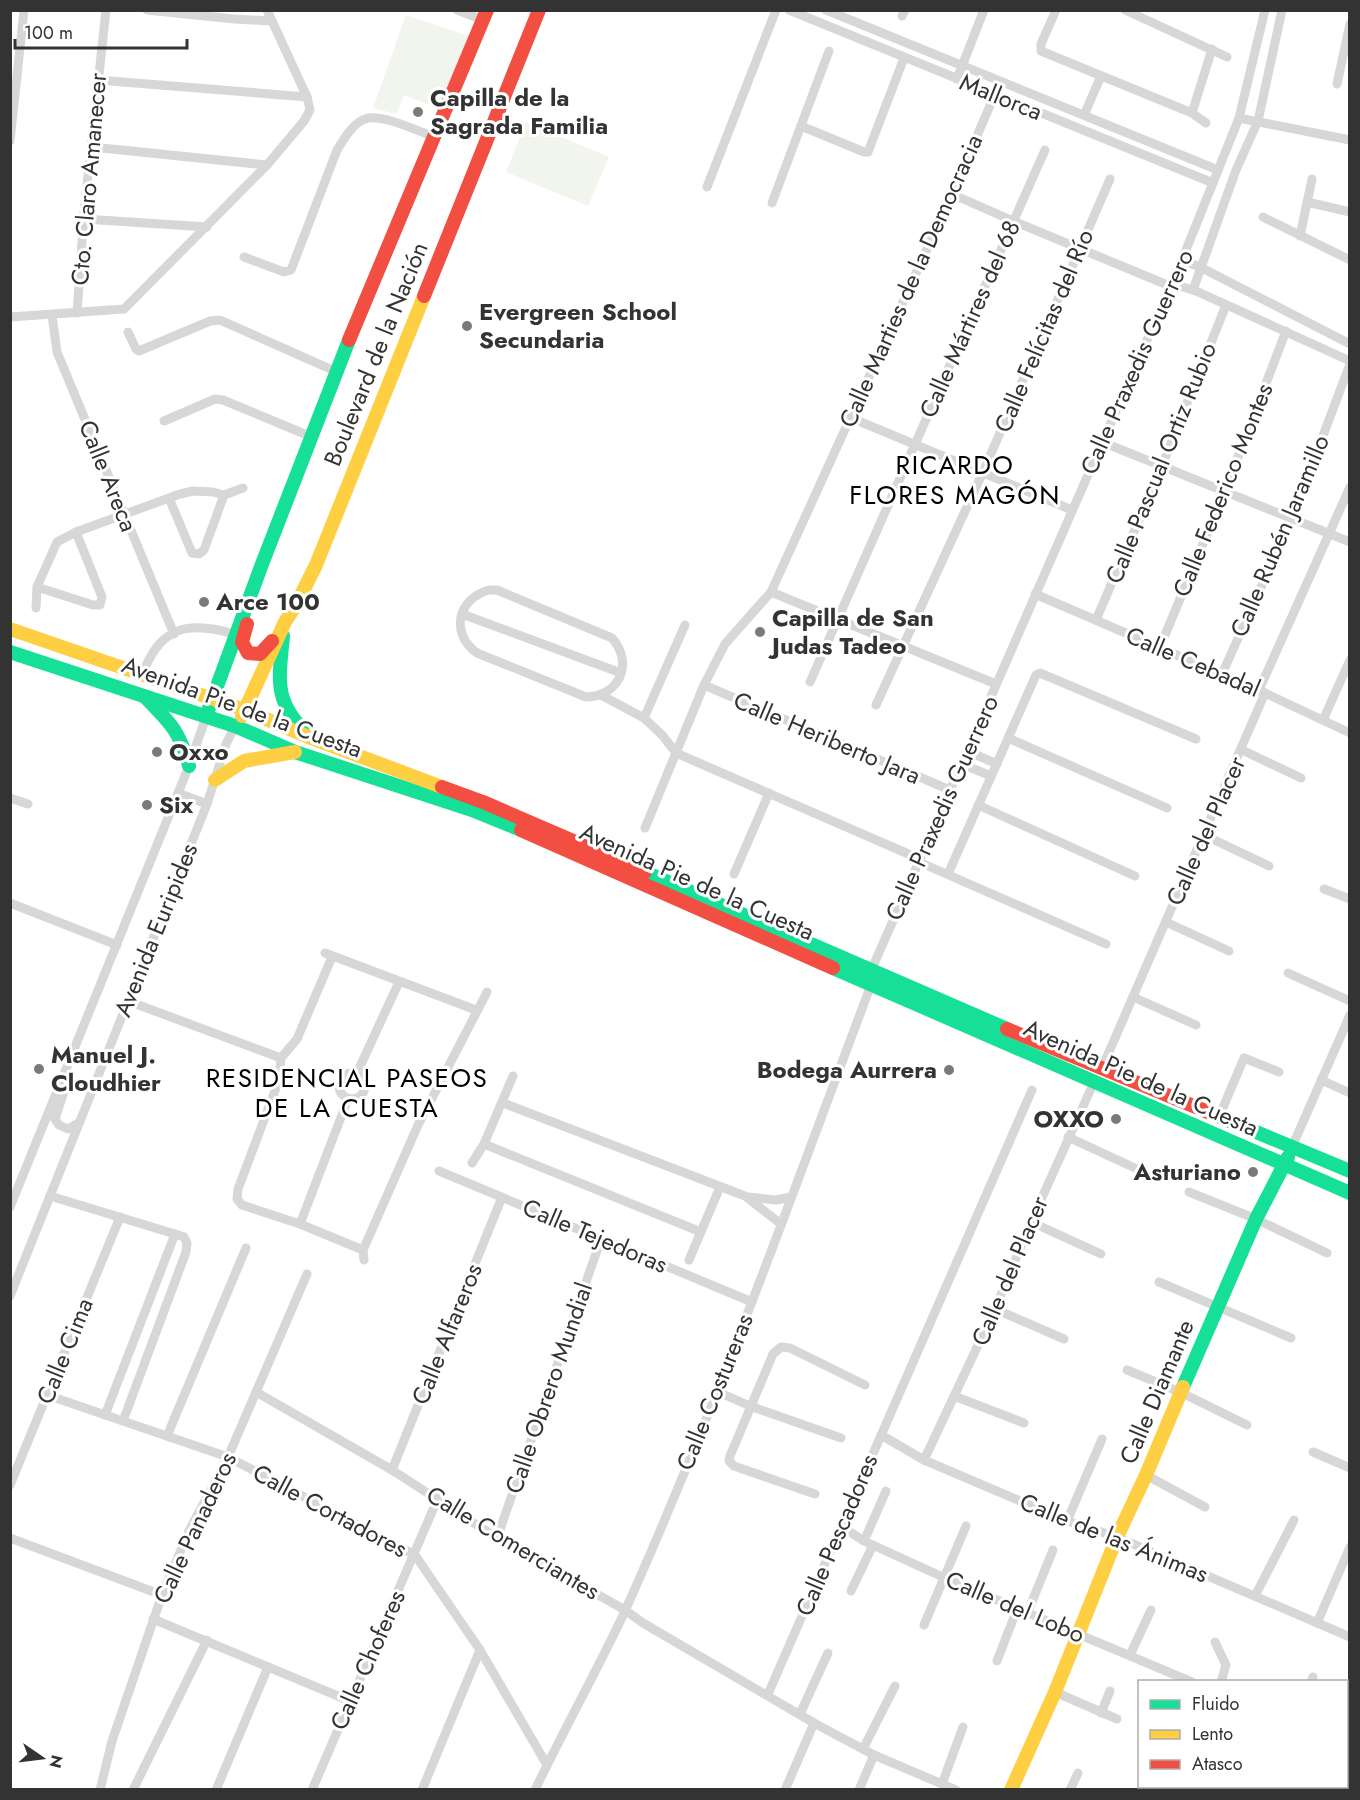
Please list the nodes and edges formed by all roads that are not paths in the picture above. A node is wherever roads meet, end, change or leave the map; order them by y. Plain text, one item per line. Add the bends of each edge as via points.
1 (24, 10) edge
2 (106, 10) edge
3 (147, 10) edge
4 (267, 10) edge
5 (458, 10) edge
6 (539, 10) edge
7 (776, 10) edge
8 (789, 10) edge
9 (826, 10) edge
10 (984, 10) edge
11 (1056, 10) edge
12 (1125, 10) edge
13 (1265, 10) edge
14 (1282, 10) edge
15 (485, 15) edge
16 (272, 21) junction
17 (1350, 24) edge
18 (10, 36) edge
19 (21, 38) junction
20 (1212, 49) junction
21 (829, 51) dead end
22 (1227, 57) dead end
23 (904, 58) junction
24 (963, 66) junction
25 (1345, 68) edge
26 (1101, 76) junction
27 (98, 80) junction
28 (957, 80) junction
29 (1337, 84) dead end
30 (995, 94) junction
31 (307, 97) junction
32 (12, 110) edge
33 (1192, 113) junction
34 (1084, 115) junction
35 (1239, 118) junction
36 (1258, 121) junction
37 (1206, 123) dead end
38 (801, 126) junction
39 (1123, 131) junction
40 (433, 136) junction
41 (1350, 140) edge
42 (10, 141) edge
43 (1118, 144) junction
44 (92, 147) junction
45 (1045, 150) dead end
46 (267, 165) junction
47 (1218, 170) junction
48 (1110, 179) dead end
49 (1312, 179) dead end
50 (1213, 183) junction
51 (707, 187) dead end
52 (952, 194) junction
53 (772, 202) dead end
54 (1307, 202) junction
55 (1350, 212) edge
56 (1263, 217) dead end
57 (84, 219) junction
58 (1013, 221) junction
59 (207, 227) junction
60 (1300, 236) junction
61 (1080, 248) junction
62 (244, 257) dead end
63 (1182, 260) junction
64 (1350, 260) edge
65 (1203, 268) junction
66 (1170, 286) junction
67 (1193, 290) junction
68 (1226, 305) junction
69 (77, 313) junction
70 (52, 315) junction
71 (10, 317) edge
72 (1286, 331) junction
73 (128, 332) dead end
74 (1350, 344) edge
75 (1350, 362) edge
76 (338, 372) junction
77 (849, 417) junction
78 (164, 421) dead end
79 (312, 437) junction
80 (1102, 442) junction
81 (916, 444) junction
82 (1162, 466) junction
83 (983, 472) junction
84 (1350, 487) edge
85 (243, 488) dead end
86 (1225, 491) junction
87 (224, 495) junction
88 (169, 498) junction
89 (1072, 510) junction
90 (124, 516) junction
91 (1292, 518) junction
92 (76, 532) junction
93 (1329, 532) junction
94 (273, 537) junction
95 (1350, 542) edge
96 (37, 587) junction
97 (771, 592) junction
98 (1035, 594) junction
99 (36, 608) dead end
100 (462, 614) junction
101 (838, 620) junction
102 (1096, 620) junction
103 (285, 622) junction
104 (685, 625) dead end
105 (10, 629) edge
106 (174, 634) junction
107 (234, 634) junction
108 (904, 647) junction
109 (1160, 648) junction
110 (10, 652) edge
111 (1350, 660) edge
112 (621, 673) junction
113 (1222, 675) junction
114 (141, 676) junction
115 (810, 682) dead end
116 (996, 684) junction
117 (704, 685) junction
118 (1262, 692) junction
119 (601, 695) junction
120 (145, 696) junction
121 (212, 700) junction
122 (876, 705) dead end
123 (245, 710) junction
124 (206, 717) junction
125 (644, 718) junction
126 (1323, 720) junction
127 (235, 726) junction
128 (1350, 733) edge
129 (311, 738) junction
130 (1008, 738) junction
131 (1196, 739) dead end
132 (1242, 750) junction
133 (967, 751) junction
134 (295, 752) junction
135 (676, 753) junction
136 (962, 764) junction
137 (997, 764) junction
138 (189, 766) junction
139 (991, 776) junction
140 (1301, 778) dead end
141 (214, 780) junction
142 (950, 790) junction
143 (178, 793) junction
144 (769, 793) junction
145 (10, 798) edge
146 (28, 804) dead end
147 (207, 804) junction
148 (978, 805) junction
149 (1167, 808) dead end
150 (645, 828) dead end
151 (1204, 835) junction
152 (920, 860) junction
153 (1269, 866) dead end
154 (734, 874) dead end
155 (948, 874) junction
156 (1134, 876) dead end
157 (1324, 889) dead end
158 (1350, 899) edge
159 (10, 903) edge
160 (1166, 922) junction
161 (1106, 944) dead end
162 (117, 945) junction
163 (1229, 951) dead end
164 (1288, 973) dead end
165 (871, 978) junction
166 (399, 982) junction
167 (487, 992) dead end
168 (1133, 997) junction
169 (128, 1001) junction
170 (1350, 1001) edge
171 (92, 1006) junction
172 (476, 1010) junction
173 (1350, 1015) edge
174 (1196, 1024) dead end
175 (281, 1058) junction
176 (1102, 1068) junction
177 (1279, 1072) dead end
178 (357, 1073) junction
179 (513, 1076) dead end
180 (1321, 1080) junction
181 (1094, 1082) junction
182 (1032, 1090) dead end
183 (1350, 1093) edge
184 (348, 1099) junction
185 (503, 1103) junction
186 (1220, 1117) junction
187 (78, 1123) junction
188 (1068, 1137) junction
189 (484, 1144) junction
190 (1292, 1147) junction
191 (472, 1163) dead end
192 (1284, 1164) junction
193 (1137, 1169) dead end
194 (439, 1171) dead end
195 (1350, 1171) edge
196 (720, 1187) junction
197 (13, 1192) edge
198 (1189, 1192) dead end
199 (1350, 1193) edge
200 (50, 1196) junction
201 (745, 1196) junction
202 (502, 1197) junction
203 (791, 1197) junction
204 (10, 1206) edge
205 (120, 1218) junction
206 (1256, 1219) junction
207 (1031, 1222) junction
208 (300, 1224) junction
209 (781, 1224) junction
210 (701, 1232) junction
211 (175, 1234) junction
212 (601, 1239) junction
213 (246, 1248) dead end
214 (363, 1250) junction
215 (1327, 1253) dead end
216 (1101, 1254) dead end
217 (364, 1260) dead end
218 (689, 1260) dead end
219 (307, 1274) dead end
220 (1159, 1282) dead end
221 (10, 1296) edge
222 (752, 1302) junction
223 (1217, 1306) junction
224 (995, 1309) junction
225 (1291, 1338) dead end
226 (1064, 1339) dead end
227 (1127, 1370) dead end
228 (865, 1385) dead end
229 (256, 1392) junction
230 (716, 1392) junction
231 (1180, 1392) junction
232 (47, 1395) junction
233 (954, 1396) junction
234 (750, 1406) junction
235 (105, 1415) junction
236 (123, 1421) junction
237 (1024, 1423) dead end
238 (1247, 1425) dead end
239 (881, 1435) junction
240 (167, 1436) junction
241 (841, 1438) dead end
242 (1102, 1439) dead end
243 (1313, 1452) dead end
244 (228, 1457) junction
245 (924, 1460) junction
246 (1350, 1468) edge
247 (392, 1470) junction
248 (1146, 1476) junction
249 (10, 1485) edge
250 (886, 1491) dead end
251 (815, 1494) dead end
252 (438, 1498) junction
253 (1205, 1507) dead end
254 (1294, 1520) dead end
255 (1067, 1521) junction
256 (841, 1526) junction
257 (966, 1526) dead end
258 (1117, 1537) junction
259 (10, 1538) edge
260 (497, 1538) junction
261 (869, 1543) junction
262 (1350, 1547) edge
263 (1053, 1550) dead end
264 (415, 1555) junction
265 (945, 1578) junction
266 (851, 1592) dead end
267 (162, 1595) junction
268 (1255, 1596) junction
269 (1017, 1609) junction
270 (625, 1610) junction
271 (1151, 1610) dead end
272 (1027, 1614) junction
273 (153, 1619) junction
274 (1317, 1623) junction
275 (924, 1625) dead end
276 (1079, 1633) junction
277 (1350, 1637) edge
278 (207, 1640) junction
279 (1215, 1642) dead end
280 (480, 1650) junction
281 (828, 1653) dead end
282 (1131, 1655) junction
283 (997, 1661) dead end
284 (268, 1667) junction
285 (1187, 1680) edge
286 (1222, 1680) edge
287 (895, 1686) dead end
288 (1110, 1691) dead end
289 (1054, 1692) junction
290 (768, 1695) junction
291 (350, 1701) junction
292 (1101, 1713) junction
293 (800, 1714) junction
294 (1117, 1719) dead end
295 (814, 1723) junction
296 (963, 1727) dead end
297 (863, 1749) junction
298 (874, 1755) junction
299 (547, 1766) junction
300 (1078, 1773) dead end
301 (936, 1785) edge
302 (100, 1790) edge
303 (133, 1790) edge
304 (216, 1790) edge
305 (312, 1790) edge
306 (422, 1790) edge
307 (535, 1790) edge
308 (784, 1790) edge
309 (859, 1790) edge
310 (956, 1790) edge
311 (1011, 1790) edge
312 (1070, 1790) edge

1 - 19 street
2 - 27 street, Cto. Claro Amanecer
3 - 16 street
4 - 16 street
5 - 15 street
6 - 103 main road, Boulevard de la Nación via 316,565
7 - 51 street
8 - 23 street, Mallorca
9 - 24 street, Mallorca
10 - 24 street
11 - 26 street via 1041,51
12 - 20 street
13 - 35 street, Calle Praxedis Guerrero
14 - 36 street, Calle Praxedis Guerrero
15 - 40 main road, Boulevard de la Nación
16 - 31 street
17 - 25 street
18 - 19 street
19 - 32 street
20 - 22 street
20 - 33 street
21 - 38 street
23 - 28 street, Mallorca
23 - 38 street via 868,152
24 - 28 street
24 - 34 street, Mallorca
25 - 29 street
26 - 33 street
26 - 34 street
27 - 31 street
27 - 44 street, Cto. Claro Amanecer
28 - 30 street, Mallorca
30 - 43 street, Mallorca
30 - 52 street, Calle Marties de la Democracia
31 - 46 street via 310,110 304,121
32 - 42 street
33 - 37 street
34 - 39 street, Mallorca
35 - 36 street
35 - 47 street, Calle Praxedis Guerrero
36 - 41 street
36 - 65 street, Calle Praxedis Guerrero via 1236,170
38 - 53 street
39 - 43 street
39 - 47 street, Mallorca
40 - 62 street via 379,117 365,119 349,132 338,150 291,270 284,272
40 - 76 main road, Boulevard de la Nación
43 - 50 street, Mallorca
44 - 46 street
44 - 57 street, Cto. Claro Amanecer
45 - 58 street, Calle Mártires del 68
46 - 59 street
47 - 50 street, Calle Praxedis Guerrero
48 - 61 street, Calle Felícitas del Río
49 - 54 street
50 - 63 street, Calle Praxedis Guerrero
52 - 58 street
52 - 77 street, Calle Marties de la Democracia
54 - 55 street
54 - 60 street
56 - 60 street
57 - 59 street
57 - 69 street, Cto. Claro Amanecer
58 - 61 street
58 - 81 street, Calle Mártires del 68
59 - 69 street via 124,309
60 - 64 street
61 - 66 street
61 - 83 street, Calle Felícitas del Río
63 - 65 street
63 - 66 street, Calle Praxedis Guerrero
65 - 67 street, Calle Praxedis Guerrero
65 - 74 street
66 - 67 street
66 - 80 street, Calle Praxedis Guerrero
67 - 68 street
68 - 72 street
68 - 82 street, Calle Pascual Ortiz Rubio
69 - 70 street
70 - 71 street
70 - 90 street, Calle Areca via 57,352
72 - 75 street
72 - 86 street, Calle Federico Montes
73 - 76 street via 139,351 220,320
75 - 91 street, Calle Rubén Jaramillo
76 - 79 main road, Boulevard de la Nación
77 - 81 street
77 - 97 street, Calle Marties de la Democracia
78 - 79 street via 215,399
79 - 94 main road, Boulevard de la Nación
80 - 82 street
80 - 89 street, Calle Praxedis Guerrero
81 - 83 street
81 - 101 street, Calle Mártires del 68
82 - 86 street
82 - 102 street, Calle Pascual Ortiz Rubio
83 - 89 street
83 - 108 street, Calle Felícitas del Río
84 - 93 street, Calle del Placer
85 - 87 street
86 - 91 street
86 - 109 street, Calle Federico Montes
87 - 88 street via 193,491
87 - 88 street via 204,550 199,554 192,553
88 - 90 street
89 - 98 street, Calle Praxedis Guerrero
90 - 92 street
90 - 106 street, Calle Areca
91 - 93 street
91 - 113 street, Calle Rubén Jaramillo
92 - 96 street via 57,542
92 - 96 street via 102,597 100,605
93 - 95 street
93 - 118 street, Calle del Placer
94 - 103 main road via 242,638 245,650 252,654 264,652
94 - 107 main road, Boulevard de la Nación
96 - 99 street
97 - 101 street
97 - 117 street, Calle Marties de la Democracia via 725,644
98 - 102 street, Calle Cebadal
98 - 116 street, Calle Praxedis Guerrero
100 - 112 street
100 - 112 street via 475,596 497,590 612,638 622,658
100 - 119 street via 463,636 477,654 586,697
101 - 108 street
101 - 115 street, Calle Mártires del 68
102 - 109 street, Calle Cebadal
103 - 123 main road, Boulevard de la Nación
103 - 129 main road via 279,687 285,708
104 - 125 street
105 - 114 main road, Avenida Pie de la Cuesta
106 - 107 street via 189,626 212,627
106 - 114 street via 163,638 153,650
107 - 121 main road, Boulevard de la Nación
108 - 116 street
108 - 122 street, Calle Felícitas del Río
109 - 113 street, Calle Cebadal
110 - 120 main road, Avenida Pie de la Cuesta
111 - 126 street
112 - 119 street via 614,687
113 - 118 street, Calle Cebadal
114 - 121 main road, Avenida Pie de la Cuesta
116 - 133 street, Calle Praxedis Guerrero
117 - 135 street, Calle Marties de la Democracia
117 - 142 street, Calle Heriberto Jara
118 - 126 street, Calle Cebadal
118 - 132 street, Calle del Placer
119 - 125 street
120 - 124 main road, Avenida Pie de la Cuesta
120 - 138 main road via 173,726
121 - 123 main road, Avenida Pie de la Cuesta
121 - 124 main road, Boulevard de la Nación
123 - 127 main road, Boulevard de la Nación
123 - 129 main road, Avenida Pie de la Cuesta
124 - 127 main road, Avenida Pie de la Cuesta
124 - 138 street, Avenida Euripides
125 - 135 street
126 - 128 street, Calle Cebadal
127 - 134 main road, Avenida Pie de la Cuesta
127 - 141 street, Avenida Euripides
129 - 165 main road, Avenida Pie de la Cuesta via 483,802
130 - 131 street via 1040,673
130 - 137 street
130 - 149 street
132 - 140 street
132 - 151 street, Calle del Placer
133 - 136 street, Calle Praxedis Guerrero
133 - 137 street
134 - 141 main road via 244,761
134 - 165 main road, Avenida Pie de la Cuesta via 480,813
135 - 144 street
135 - 150 street, Calle Marties de la Democracia
136 - 139 street
136 - 142 street, Calle Praxedis Guerrero
137 - 139 street
138 - 143 street, Avenida Euripides
139 - 148 street
141 - 147 street, Avenida Euripides
142 - 152 street, Calle Praxedis Guerrero
143 - 147 street
143 - 162 street, Avenida Euripides
144 - 152 street
144 - 154 street
145 - 146 street
147 - 169 street, Avenida Euripides
148 - 155 street
148 - 156 street
151 - 153 street
151 - 160 street, Calle del Placer
152 - 155 street
152 - 165 street, Calle Praxedis Guerrero
155 - 161 street
157 - 158 street
159 - 162 street
160 - 163 street
160 - 168 street, Calle del Placer
162 - 171 street, Avenida Euripides
164 - 170 street
165 - 176 main road, Avenida Pie de la Cuesta
165 - 181 main road, Avenida Pie de la Cuesta
165 - 203 street, Calle Costureras
166 - 172 street
166 - 175 street via 328,955 297,1039
166 - 178 street
167 - 172 street
168 - 174 street
168 - 176 street, Calle del Placer
169 - 175 street
169 - 187 street, Avenida Euripides
171 - 187 street, Avenida Euripides via 55,1119 68,1129
171 - 197 street, Avenida Euripides
172 - 214 street via 418,1125
173 - 180 street, Calle Diamante
175 - 208 street via 279,1080 237,1199
176 - 186 main road, Avenida Pie de la Cuesta
177 - 186 street via 1244,1058
178 - 184 street via 364,1080 365,1091 358,1098
178 - 184 street via 346,1074 340,1081 340,1092
179 - 185 street
180 - 183 street
180 - 190 street, Calle Diamante
181 - 188 street, Calle del Placer
181 - 192 main road, Avenida Pie de la Cuesta
182 - 239 street, Calle Pescadores
184 - 208 street
185 - 189 street
185 - 196 street
186 - 190 main road, Avenida Pie de la Cuesta
187 - 200 street, Avenida Euripides
188 - 193 street
188 - 207 street, Calle del Placer
189 - 191 street
189 - 210 street
190 - 192 main road, Calle Diamante
190 - 195 main road, Avenida Pie de la Cuesta
192 - 199 main road, Avenida Pie de la Cuesta
192 - 206 main road, Calle Diamante
194 - 202 street, Calle Tejedoras
196 - 201 street
196 - 210 street
197 - 204 street, Avenida Euripides
198 - 206 street
200 - 205 street
200 - 221 street, Avenida Euripides
201 - 203 street via 776,1200
201 - 209 street
202 - 212 street, Calle Tejedoras
202 - 247 street, Calle Alfareros
203 - 209 street, Calle Costureras
205 - 211 street
205 - 232 street, Calle Cima
206 - 215 street
206 - 223 main road, Calle Diamante
207 - 216 street
207 - 224 street, Calle del Placer
208 - 214 street
209 - 222 street, Calle Costureras
210 - 218 street
211 - 235 street
211 - 236 street via 184,1238 186,1252
212 - 222 street, Calle Tejedoras
212 - 260 street, Calle Obrero Mundial
213 - 240 street
214 - 217 street
219 - 229 street, Calle Panaderos
220 - 223 street
222 - 230 street, Calle Costureras
223 - 225 street
223 - 231 main road, Calle Diamante
224 - 226 street
224 - 233 street, Calle del Placer
227 - 231 street
228 - 234 street via 781,1347 773,1354
229 - 244 street, Calle Panaderos
229 - 247 street, Calle Comerciantes
230 - 234 street
230 - 270 street, Calle Costureras
231 - 238 street
231 - 248 main road, Calle Diamante
232 - 235 street, Calle Cortadores
232 - 249 street, Calle Cima
233 - 237 street
233 - 245 street, Calle del Placer
234 - 241 street
234 - 251 street via 729,1461
235 - 236 street, Calle Cortadores
236 - 240 street, Calle Cortadores
239 - 245 street, Calle de las Ánimas
239 - 256 street, Calle Pescadores
240 - 244 street, Calle Cortadores
242 - 255 street
243 - 246 street
244 - 264 street, Calle Cortadores
244 - 267 street, Calle Panaderos via 189,1531
245 - 255 street, Calle de las Ánimas
247 - 252 street, Calle Comerciantes
248 - 253 street
248 - 258 main road, Calle Diamante
250 - 261 street
252 - 260 street, Calle Comerciantes
252 - 264 street, Calle Choferes
254 - 268 street
255 - 258 street, Calle de las Ánimas
256 - 261 street, Calle del Lobo
256 - 290 street, Calle Pescadores
257 - 265 street
258 - 268 street, Calle de las Ánimas
258 - 276 main road, Calle Diamante
259 - 267 street
260 - 270 street, Calle Comerciantes
261 - 265 street, Calle del Lobo
261 - 266 street
262 - 274 street
263 - 272 street
264 - 280 street, Calle Cortadores
264 - 291 street, Calle Choferes
265 - 269 street, Calle del Lobo
265 - 275 street
267 - 273 street, Calle Panaderos
268 - 274 street, Calle de las Ánimas
269 - 272 street, Calle del Lobo
269 - 283 street
270 - 290 street, Calle Comerciantes
270 - 299 street, Calle Costureras
271 - 282 street
272 - 276 street, Calle del Lobo
273 - 278 street
273 - 302 street, Calle Panaderos
274 - 277 street, Calle de las Ánimas
276 - 282 street, Calle del Lobo
276 - 289 main road, Calle Diamante
278 - 284 street
278 - 303 street
279 - 286 street via 1226,1665
280 - 299 street, Calle Cortadores
280 - 306 street
281 - 293 street
282 - 285 street, Calle del Lobo
284 - 291 street
284 - 304 street
287 - 297 street
288 - 292 street
289 - 292 street
289 - 311 main road, Calle Diamante
290 - 293 street, Calle Comerciantes
291 - 305 street, Calle Choferes
292 - 294 street
293 - 295 street, Calle Comerciantes
295 - 297 street, Calle Comerciantes
295 - 308 street
296 - 301 street
297 - 298 street, Calle Comerciantes
298 - 301 street, Calle Comerciantes
298 - 309 street
299 - 307 street, Calle Costureras
300 - 312 street
301 - 310 street, Calle Comerciantes

